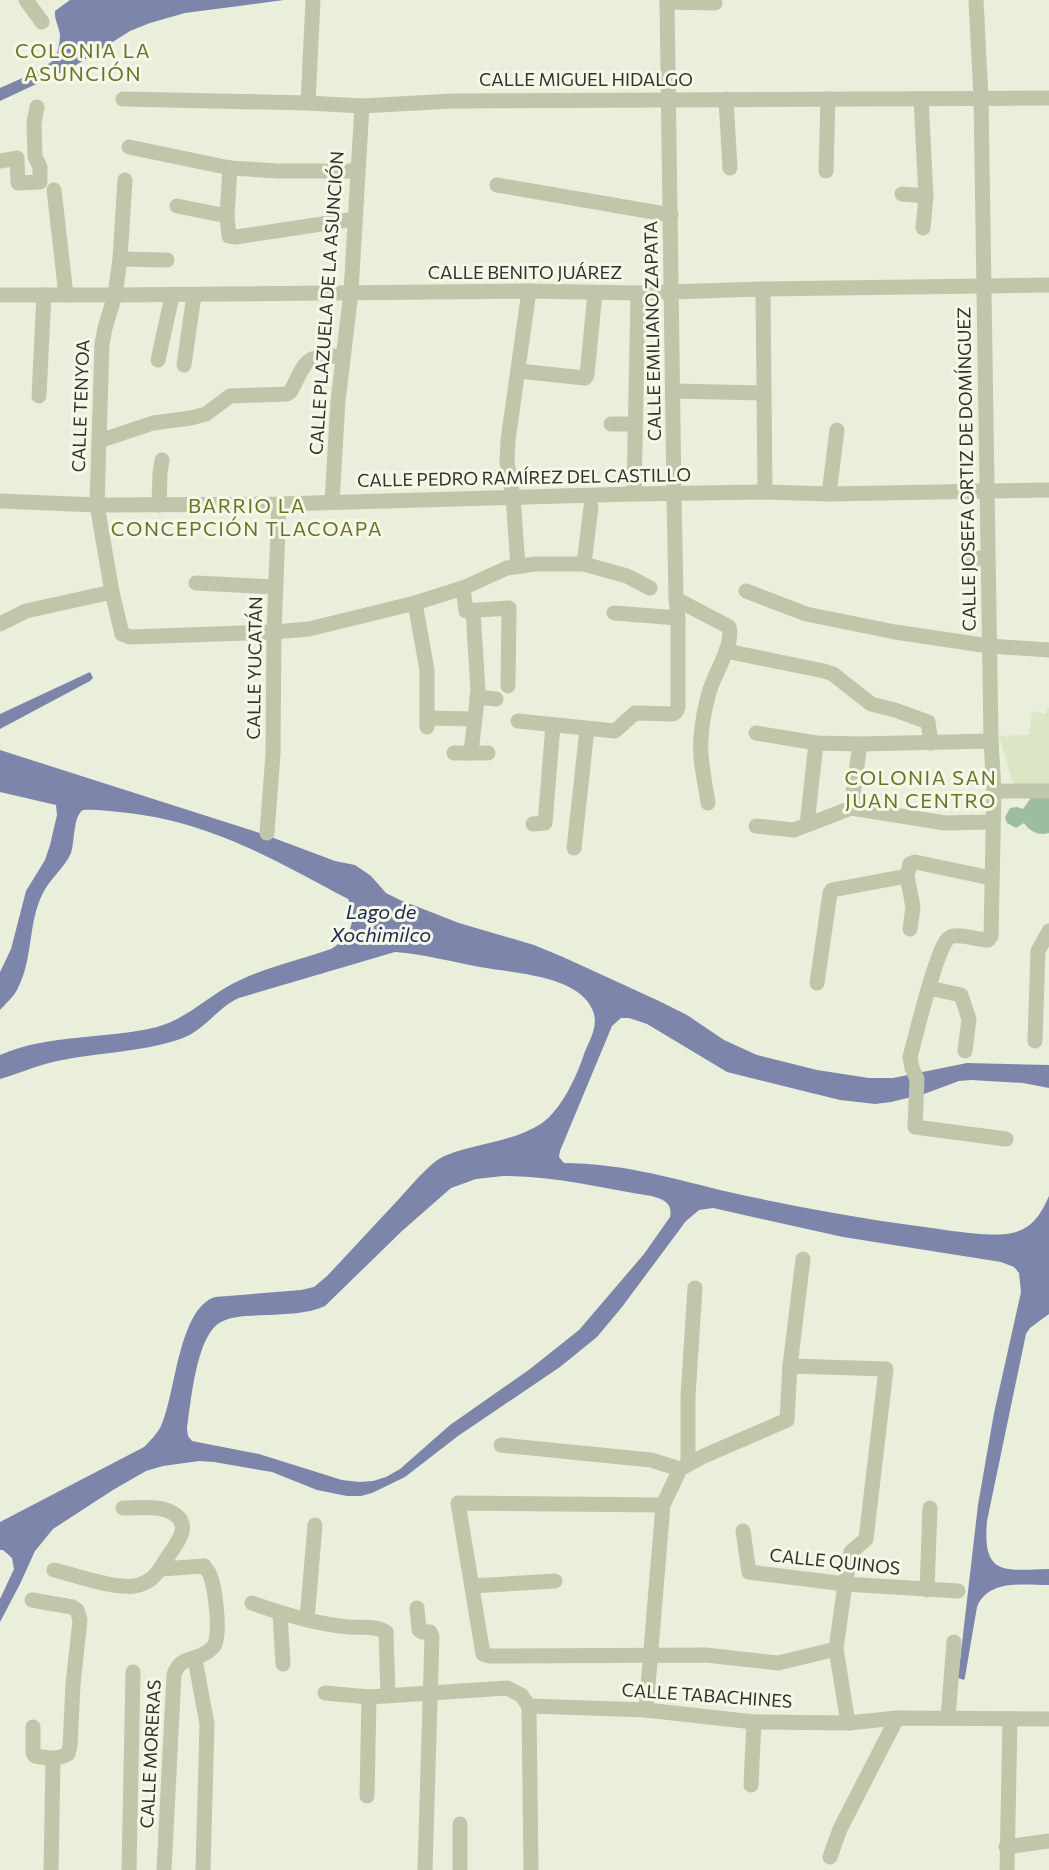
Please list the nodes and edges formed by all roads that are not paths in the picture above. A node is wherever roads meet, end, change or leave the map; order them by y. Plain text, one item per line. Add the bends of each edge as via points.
1 (26, 0) edge
2 (976, 0) edge
3 (667, 1) edge
4 (313, 3) edge
5 (715, 3) dead end
6 (42, 22) dead end
7 (1049, 98) edge
8 (123, 99) dead end
9 (669, 99) junction
10 (726, 99) junction
11 (828, 99) junction
12 (921, 99) junction
13 (981, 99) junction
14 (308, 103) junction
15 (37, 106) dead end
16 (362, 106) junction
17 (34, 123) junction
18 (18, 124) dead end
19 (129, 147) dead end
20 (0, 161) edge
21 (230, 168) junction
22 (730, 168) dead end
23 (357, 171) junction
24 (826, 171) dead end
25 (125, 180) dead end
26 (497, 185) dead end
27 (54, 190) dead end
28 (902, 194) dead end
29 (926, 196) junction
30 (177, 206) dead end
31 (671, 215) junction
32 (227, 216) junction
33 (355, 219) junction
34 (923, 228) dead end
35 (120, 259) junction
36 (167, 260) dead end
37 (983, 285) junction
38 (1049, 285) edge
39 (763, 289) junction
40 (529, 291) junction
41 (351, 292) junction
42 (672, 292) junction
43 (595, 293) junction
44 (638, 293) junction
45 (171, 294) junction
46 (0, 295) edge
47 (44, 295) junction
48 (66, 295) junction
49 (115, 295) junction
50 (194, 295) junction
51 (343, 356) junction
52 (158, 360) dead end
53 (184, 365) dead end
54 (518, 371) junction
55 (673, 391) junction
56 (764, 393) junction
57 (39, 396) dead end
58 (511, 418) junction
59 (528, 418) dead end
60 (610, 424) dead end
61 (635, 424) junction
62 (837, 430) dead end
63 (99, 441) junction
64 (162, 460) dead end
65 (987, 490) junction
66 (1049, 490) edge
67 (765, 492) junction
68 (634, 494) junction
69 (829, 494) junction
70 (674, 495) junction
71 (513, 497) junction
72 (0, 501) edge
73 (332, 502) junction
74 (279, 504) junction
75 (97, 505) junction
76 (159, 505) junction
77 (591, 507) dead end
78 (967, 557) dead end
79 (987, 559) junction
80 (584, 564) junction
81 (518, 566) junction
82 (196, 583) dead end
83 (275, 587) junction
84 (463, 588) junction
85 (650, 588) dead end
86 (746, 591) dead end
87 (112, 592) junction
88 (676, 599) junction
89 (415, 603) junction
90 (472, 610) junction
91 (614, 613) dead end
92 (678, 618) junction
93 (0, 624) edge
94 (274, 632) junction
95 (989, 646) junction
96 (1049, 650) edge
97 (726, 651) junction
98 (508, 686) dead end
99 (477, 697) junction
100 (496, 699) dead end
101 (474, 719) junction
102 (518, 721) dead end
103 (553, 725) junction
104 (587, 729) junction
105 (756, 733) dead end
106 (991, 741) junction
107 (816, 743) junction
108 (931, 743) junction
109 (860, 744) junction
110 (454, 753) dead end
111 (471, 753) junction
112 (488, 753) dead end
113 (994, 791) junction
114 (1049, 791) edge
115 (708, 803) dead end
116 (851, 808) junction
117 (992, 822) junction
118 (532, 824) dead end
119 (807, 825) junction
120 (756, 826) dead end
121 (267, 833) dead end
122 (574, 848) dead end
123 (907, 876) junction
124 (991, 878) junction
125 (910, 929) dead end
126 (1049, 931) edge
127 (817, 983) dead end
128 (929, 988) junction
129 (1035, 1041) dead end
130 (965, 1051) dead end
131 (1006, 1138) dead end
132 (803, 1258) dead end
133 (695, 1288) dead end
134 (790, 1366) junction
135 (501, 1445) dead end
136 (684, 1466) junction
137 (663, 1505) junction
138 (123, 1508) dead end
139 (930, 1508) dead end
140 (315, 1525) dead end
141 (742, 1531) dead end
142 (161, 1569) junction
143 (54, 1570) dead end
144 (555, 1581) dead end
145 (845, 1584) junction
146 (472, 1586) junction
147 (927, 1590) junction
148 (958, 1591) dead end
149 (32, 1600) dead end
150 (252, 1603) dead end
151 (417, 1608) dead end
152 (280, 1613) junction
153 (307, 1620) junction
154 (954, 1642) dead end
155 (836, 1649) junction
156 (650, 1657) junction
157 (195, 1659) junction
158 (283, 1664) dead end
159 (134, 1672) dead end
160 (325, 1692) dead end
161 (429, 1693) junction
162 (388, 1695) junction
163 (369, 1696) junction
164 (529, 1706) junction
165 (646, 1710) junction
166 (897, 1718) junction
167 (948, 1718) junction
168 (1010, 1719) junction
169 (1049, 1719) edge
170 (754, 1722) junction
171 (848, 1723) junction
172 (33, 1727) dead end
173 (53, 1759) junction
174 (751, 1785) dead end
175 (367, 1796) dead end
176 (460, 1824) dead end
177 (1049, 1841) edge
178 (1006, 1847) junction
179 (830, 1857) dead end
180 (51, 1870) edge
181 (129, 1870) edge
182 (164, 1870) edge
183 (203, 1870) edge
184 (425, 1870) edge
185 (460, 1870) edge
186 (531, 1870) edge
187 (1007, 1870) edge

1 - 6 street
2 - 13 street, CALLE JOSEFA ORTIZ DE DOMÍNGUEZ
3 - 5 street
3 - 9 street, CALLE EMILIANO ZAPATA
4 - 14 street
7 - 13 street, CALLE MIGUEL HIDALGO
8 - 14 street, CALLE MIGUEL HIDALGO
9 - 10 street, CALLE MIGUEL HIDALGO
9 - 16 street, CALLE MIGUEL HIDALGO
9 - 31 street, CALLE EMILIANO ZAPATA
10 - 11 street, CALLE MIGUEL HIDALGO
10 - 22 street
11 - 12 street, CALLE MIGUEL HIDALGO
11 - 24 street
12 - 13 street, CALLE MIGUEL HIDALGO
12 - 29 street
13 - 37 street, CALLE JOSEFA ORTIZ DE DOMÍNGUEZ
14 - 16 street, CALLE MIGUEL HIDALGO
15 - 17 street
16 - 23 street, CALLE PLAZUELA DE LA ASUNCIÓN
17 - 18 street
17 - 20 street via 40,182 18,183 17,158
19 - 21 street
21 - 23 street
21 - 32 street
23 - 33 street, CALLE PLAZUELA DE LA ASUNCIÓN
25 - 35 street, CALLE TENYOA
26 - 31 street
27 - 48 street
28 - 29 street
29 - 34 street
30 - 32 street
31 - 42 street, CALLE EMILIANO ZAPATA
32 - 33 street via 229,236 236,237
33 - 41 street, CALLE PLAZUELA DE LA ASUNCIÓN
35 - 36 street
35 - 49 street, CALLE TENYOA
37 - 38 street, CALLE BENITO JUÁREZ
37 - 39 street, CALLE BENITO JUÁREZ
37 - 65 street, CALLE JOSEFA ORTIZ DE DOMÍNGUEZ
39 - 42 street, CALLE BENITO JUÁREZ
39 - 56 street
40 - 41 street, CALLE BENITO JUÁREZ
40 - 43 street, CALLE BENITO JUÁREZ
40 - 54 street
41 - 50 street, CALLE BENITO JUÁREZ
41 - 51 street, CALLE PLAZUELA DE LA ASUNCIÓN
42 - 44 street, CALLE BENITO JUÁREZ
42 - 55 street, CALLE EMILIANO ZAPATA
43 - 44 street, CALLE BENITO JUÁREZ
43 - 54 street via 585,378
44 - 61 street
45 - 49 street, CALLE BENITO JUÁREZ
45 - 50 street, CALLE BENITO JUÁREZ
45 - 52 street
46 - 47 street, CALLE BENITO JUÁREZ
47 - 48 street, CALLE BENITO JUÁREZ
47 - 57 street
48 - 49 street, CALLE BENITO JUÁREZ
49 - 63 street, CALLE TENYOA via 102,344
50 - 53 street
51 - 63 street via 316,356 308,361 287,394 230,396 206,414 153,423
51 - 73 street, CALLE PLAZUELA DE LA ASUNCIÓN
54 - 58 street
55 - 56 street
55 - 70 street, CALLE EMILIANO ZAPATA
56 - 67 street
58 - 59 street
58 - 71 street via 507,462
60 - 61 street
61 - 68 street
62 - 69 street
63 - 75 street, CALLE TENYOA
64 - 76 street
65 - 66 street, CALLE PEDRO RAMÍREZ DEL CASTILLO
65 - 69 street, CALLE PEDRO RAMÍREZ DEL CASTILLO
65 - 79 street, CALLE JOSEFA ORTIZ DE DOMÍNGUEZ
67 - 69 street, CALLE PEDRO RAMÍREZ DEL CASTILLO
67 - 70 street, CALLE PEDRO RAMÍREZ DEL CASTILLO
68 - 70 street, CALLE PEDRO RAMÍREZ DEL CASTILLO
68 - 71 street, CALLE PEDRO RAMÍREZ DEL CASTILLO
70 - 88 street, CALLE EMILIANO ZAPATA
71 - 73 street, CALLE PEDRO RAMÍREZ DEL CASTILLO
71 - 81 street
72 - 75 street, CALLE PEDRO RAMÍREZ DEL CASTILLO
73 - 74 street, CALLE PEDRO RAMÍREZ DEL CASTILLO
74 - 76 street, CALLE PEDRO RAMÍREZ DEL CASTILLO
74 - 83 street, CALLE YUCATÁN
75 - 76 street, CALLE PEDRO RAMÍREZ DEL CASTILLO
75 - 87 street, CALLE TENYOA
77 - 80 street
78 - 79 street
79 - 95 street, CALLE JOSEFA ORTIZ DE DOMÍNGUEZ
80 - 81 street
80 - 85 street via 627,576
81 - 84 street
82 - 83 street
83 - 94 street, CALLE YUCATÁN
84 - 89 street
84 - 90 street via 466,611
86 - 95 street via 806,614
87 - 93 street via 26,610
87 - 94 street, CALLE TENYOA via 122,634 130,637
88 - 92 street, CALLE EMILIANO ZAPATA
88 - 97 street via 729,627
89 - 94 street via 309,629
89 - 101 street via 427,670 427,723
90 - 98 street via 509,608
90 - 99 street
91 - 92 street
92 - 104 street, CALLE EMILIANO ZAPATA via 676,712 636,713 615,731
94 - 121 street, CALLE YUCATÁN via 273,754
95 - 96 street
95 - 106 street, CALLE JOSEFA ORTIZ DE DOMÍNGUEZ
97 - 108 street via 833,674 871,704 928,722
97 - 115 street via 709,692 701,738
99 - 100 street
99 - 101 street
101 - 111 street
102 - 103 street, CALLE EMILIANO ZAPATA
103 - 104 street, CALLE EMILIANO ZAPATA
103 - 118 street via 545,823
104 - 122 street
105 - 107 street
106 - 108 street
106 - 113 street, CALLE JOSEFA ORTIZ DE DOMÍNGUEZ
107 - 109 street
107 - 119 street
108 - 109 street
109 - 116 street
110 - 111 street
111 - 112 street
113 - 114 street
113 - 117 street, CALLE JOSEFA ORTIZ DE DOMÍNGUEZ
116 - 117 street via 945,823
116 - 119 street
117 - 124 street, CALLE JOSEFA ORTIZ DE DOMÍNGUEZ
119 - 120 street via 795,830
123 - 124 street via 910,864 915,862
123 - 125 street via 913,907
123 - 127 street via 832,890
124 - 128 street, CALLE JOSEFA ORTIZ DE DOMÍNGUEZ via 991,936 988,940 948,938
126 - 129 street via 1038,951
128 - 130 street via 962,995 969,1019
128 - 131 street via 910,1057 917,1079 915,1127
132 - 134 street
133 - 136 street
134 - 136 street via 787,1420
134 - 145 street via 886,1369 866,1539 851,1552
135 - 136 street
136 - 137 street
137 - 146 street via 458,1503
137 - 156 street
138 - 142 street via 159,1508 182,1523 178,1542
139 - 147 street
140 - 153 street
141 - 145 street, CALLE QUINOS via 749,1572
142 - 143 street via 149,1581 136,1586 113,1585
142 - 157 street, CALLE MORERAS via 204,1566 209,1572 218,1636 216,1645
144 - 146 street
145 - 147 street, CALLE QUINOS
145 - 155 street
146 - 156 street via 483,1654
147 - 148 street, CALLE QUINOS
149 - 173 street via 72,1607 80,1620 70,1746 68,1754
150 - 152 street
151 - 161 street via 419,1630 432,1636
152 - 153 street
152 - 158 street
153 - 162 street via 380,1628 386,1632
154 - 167 street
155 - 156 street via 778,1663 706,1655
155 - 171 street
156 - 165 street
157 - 182 street, CALLE MORERAS via 182,1661 174,1675
157 - 183 street via 207,1724
159 - 181 street
160 - 163 street
161 - 162 street
161 - 164 street via 507,1688 521,1695
161 - 184 street
162 - 163 street
163 - 175 street
164 - 165 street, CALLE TABACHINES
164 - 186 street
165 - 170 street, CALLE TABACHINES
166 - 167 street, CALLE TABACHINES
166 - 171 street, CALLE TABACHINES
166 - 179 street via 840,1829
167 - 168 street, CALLE TABACHINES
168 - 169 street, CALLE TABACHINES
168 - 178 street
170 - 171 street, CALLE TABACHINES
170 - 174 street
172 - 173 street via 33,1753
173 - 180 street
176 - 185 street
177 - 178 street
178 - 187 street

